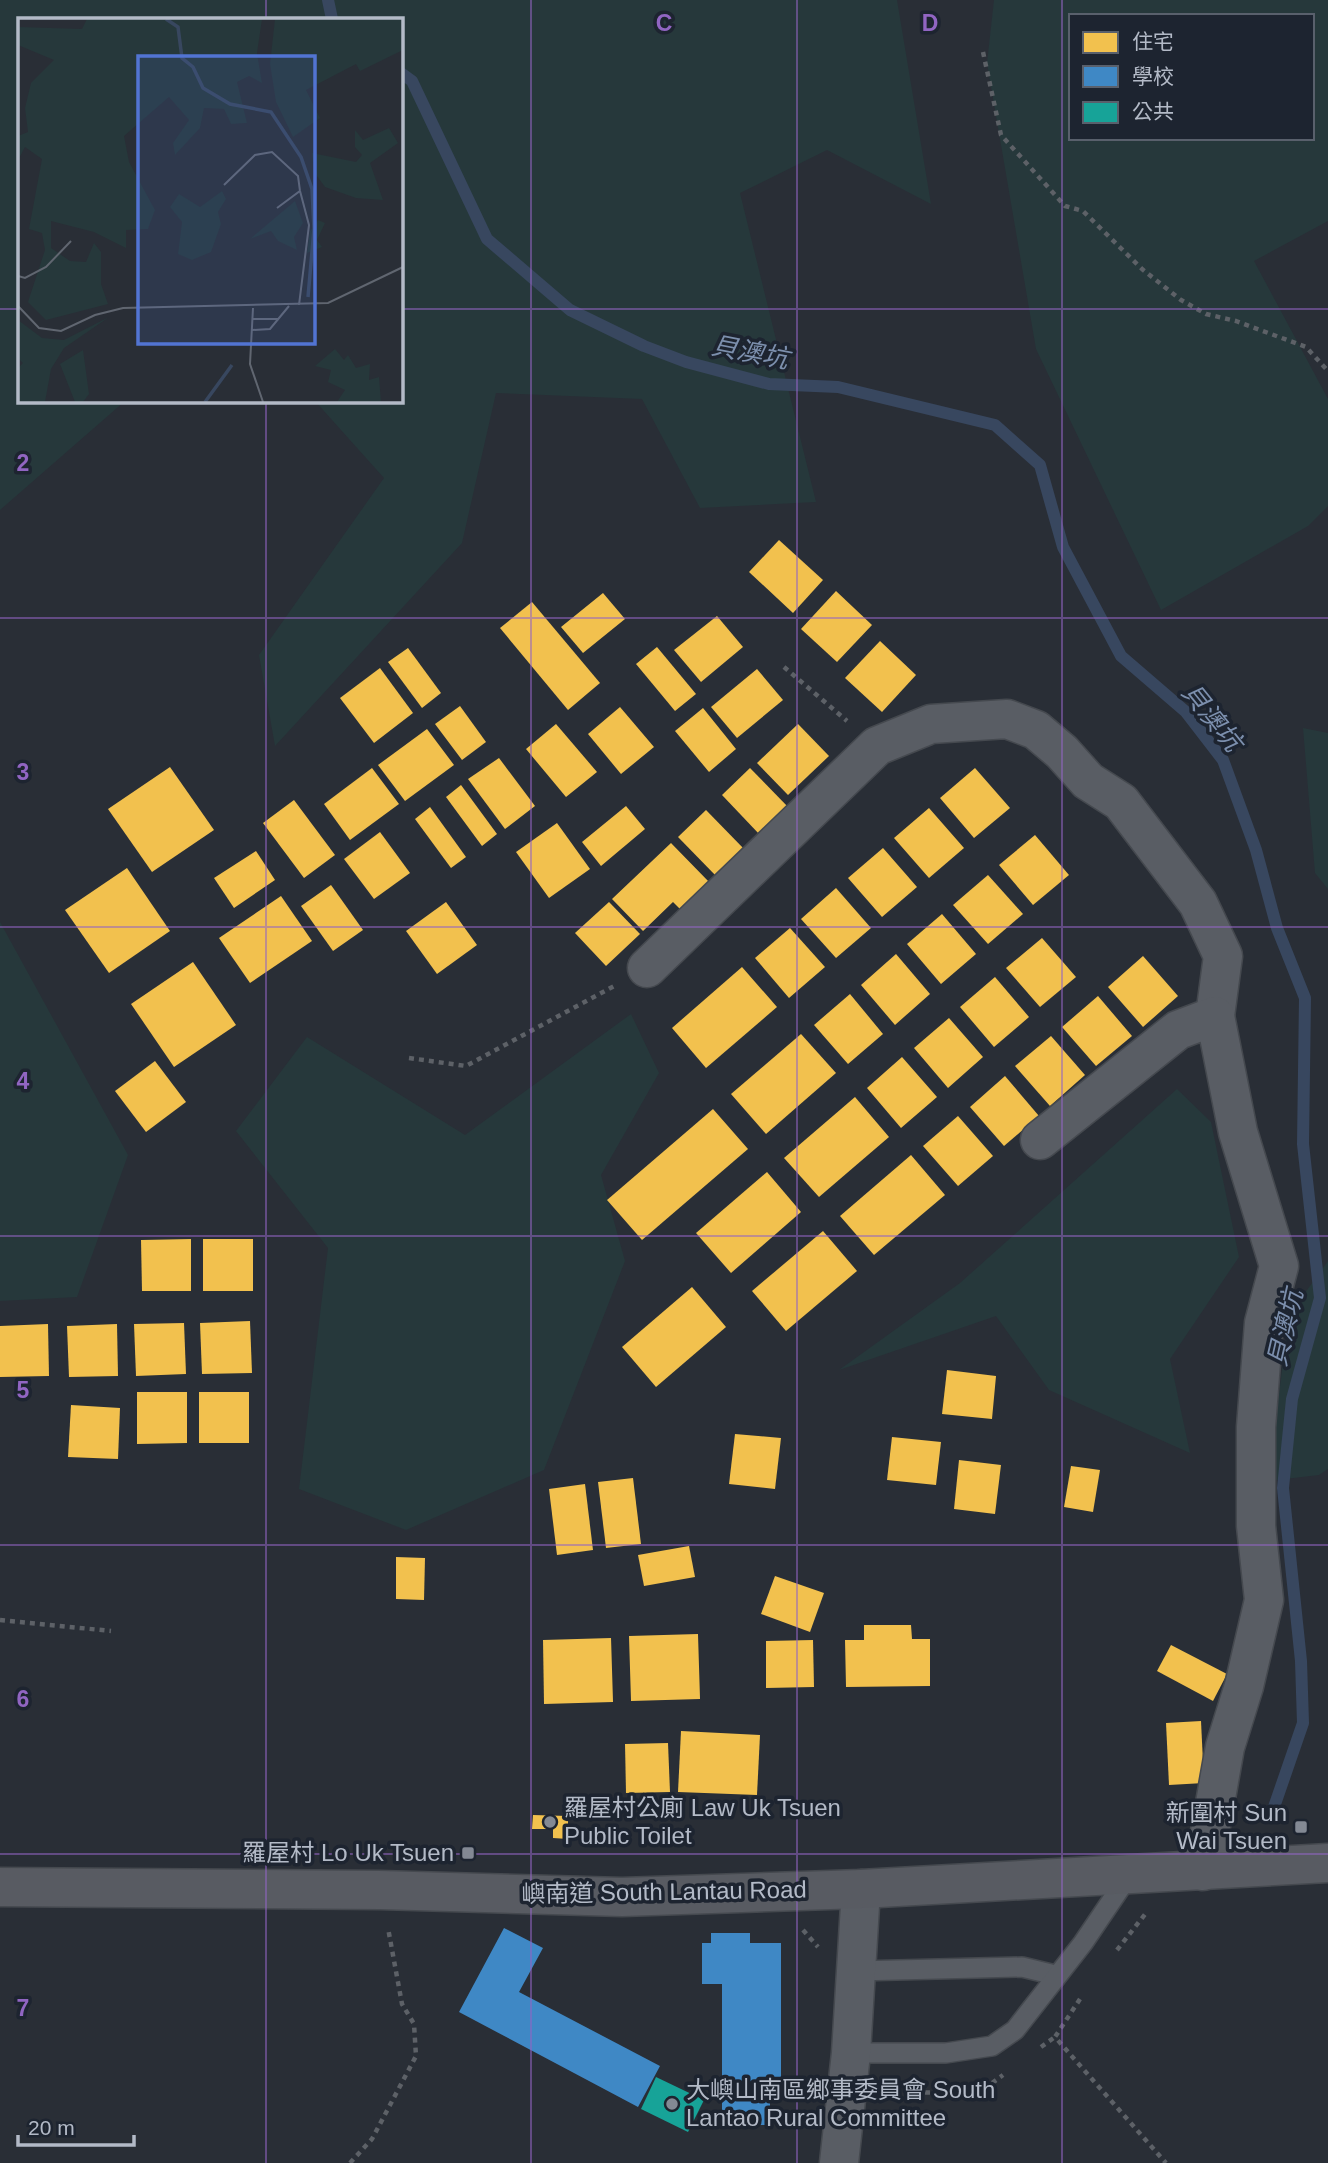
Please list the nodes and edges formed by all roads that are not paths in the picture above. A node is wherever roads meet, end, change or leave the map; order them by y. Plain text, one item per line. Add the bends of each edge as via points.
1 (647, 968) road end
2 (1215, 1016) junction
3 (1040, 1140) dead end
4 (1328, 1863) edge
5 (1203, 1871) junction
6 (1129, 1875) junction
7 (0, 1887) edge
8 (861, 1889) junction
9 (857, 1970) junction
10 (1055, 1975) junction
11 (851, 2053) junction
12 (839, 2163) edge

1 - 2 street via 877,746 931,724 1007,719 1036,730 1088,781 1121,802 1198,903 1223,956
2 - 3 street via 1178,1030
2 - 5 street via 1238,1132 1279,1266 1264,1323 1256,1427 1256,1526 1264,1600 1225,1747
4 - 5 main road, 嶼南道 South Lantau Road
5 - 6 main road, 嶼南道 South Lantau Road
6 - 8 main road, 嶼南道 South Lantau Road
6 - 10 lane
7 - 8 main road, 嶼南道 South Lantau Road via 622,1897
8 - 9 street
9 - 10 lane via 1022,1967
9 - 11 street
10 - 11 lane via 1015,2030 992,2046 946,2053
11 - 12 street

